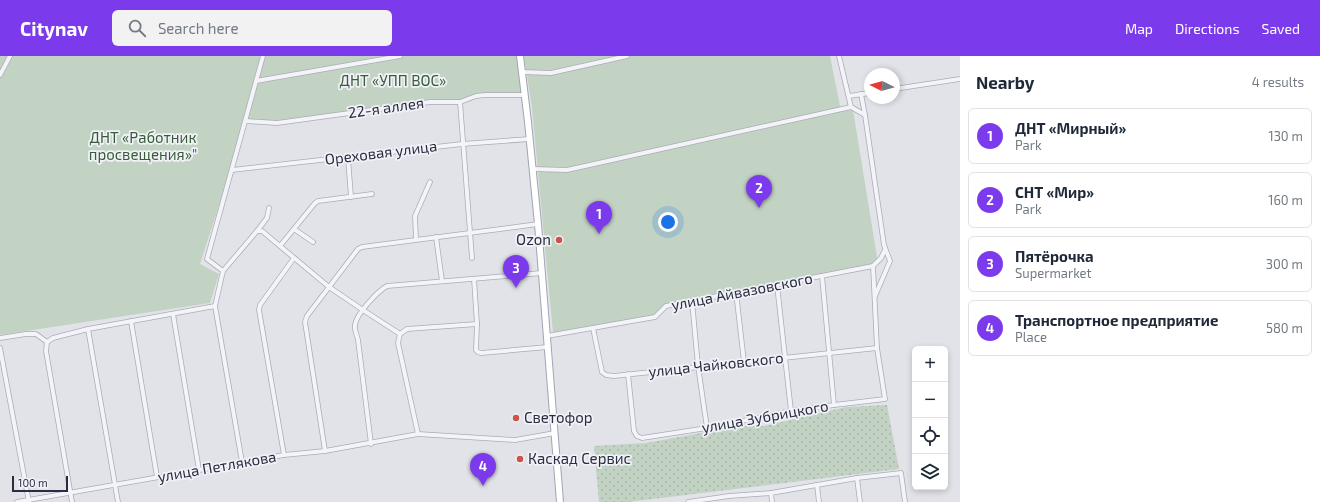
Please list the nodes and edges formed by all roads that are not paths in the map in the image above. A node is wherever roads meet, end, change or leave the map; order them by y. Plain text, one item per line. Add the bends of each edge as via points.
1 (10, 56) edge
2 (263, 56) edge
3 (400, 56) edge
4 (520, 56) edge
5 (627, 56) edge
6 (839, 56) edge
7 (522, 72) junction
8 (0, 75) edge
9 (960, 79) edge
10 (256, 81) junction
11 (900, 88) edge
12 (861, 94) junction
13 (864, 94) edge
14 (525, 95) junction
15 (848, 96) junction
16 (460, 102) junction
17 (851, 107) junction
18 (865, 115) junction
19 (246, 121) junction
20 (530, 139) junction
21 (462, 144) junction
22 (348, 158) junction
23 (232, 170) junction
24 (533, 170) junction
25 (430, 182) dead end
26 (372, 194) dead end
27 (351, 197) junction
28 (269, 208) dead end
29 (538, 224) junction
30 (294, 229) junction
31 (257, 231) junction
32 (470, 233) junction
33 (436, 237) junction
34 (416, 239) junction
35 (312, 242) dead end
36 (280, 246) junction
37 (885, 250) junction
38 (294, 258) junction
39 (472, 258) dead end
40 (874, 266) junction
41 (223, 271) junction
42 (542, 273) junction
43 (822, 276) junction
44 (474, 278) junction
45 (442, 281) junction
46 (777, 285) junction
47 (329, 287) junction
48 (736, 292) junction
49 (874, 299) junction
50 (692, 301) junction
51 (215, 306) junction
52 (363, 310) junction
53 (173, 314) junction
54 (131, 321) junction
55 (477, 324) junction
56 (88, 328) junction
57 (593, 328) junction
58 (400, 334) junction
59 (547, 336) junction
60 (0, 338) edge
61 (47, 342) junction
62 (548, 347) junction
63 (0, 348) edge
64 (877, 348) junction
65 (829, 354) junction
66 (785, 358) junction
67 (744, 362) junction
68 (698, 366) junction
69 (628, 374) junction
70 (834, 404) junction
71 (791, 411) junction
72 (707, 428) junction
73 (555, 433) junction
74 (418, 434) junction
75 (371, 444) junction
76 (325, 452) junction
77 (284, 455) junction
78 (242, 462) junction
79 (199, 470) junction
80 (157, 477) junction
81 (857, 478) junction
82 (115, 485) junction
83 (817, 485) junction
84 (70, 493) junction
85 (771, 493) junction
86 (729, 496) junction
87 (29, 501) edge
88 (17, 502) edge
89 (72, 502) edge
90 (118, 502) edge
91 (560, 502) edge
92 (688, 502) edge
93 (729, 502) edge
94 (772, 502) edge
95 (818, 502) edge
96 (860, 502) edge
97 (905, 502) edge

1 - 8 street
2 - 10 street
3 - 10 street
4 - 7 main road
5 - 7 street via 551,73
6 - 15 street
7 - 14 main road
9 - 11 street
10 - 19 street
12 - 13 street
12 - 15 street
12 - 18 street
14 - 16 street, 22-я аллея via 485,95
14 - 20 main road
15 - 17 street
16 - 19 street, 22-я аллея via 430,102 277,123
16 - 21 street
17 - 18 street
17 - 24 street via 567,170
18 - 37 street
19 - 23 street
20 - 21 street, Ореховая улица
20 - 24 main road
21 - 22 street, Ореховая улица
21 - 32 street
22 - 23 street, Ореховая улица
22 - 27 street
23 - 41 street via 207,259
24 - 29 main road
25 - 34 street via 415,216
26 - 27 street
27 - 30 street via 318,201
28 - 31 street via 267,218
29 - 32 street
29 - 42 main road
30 - 35 street
30 - 36 street
31 - 36 street via 262,231
31 - 41 street
32 - 33 street
32 - 39 street
33 - 34 street
33 - 45 street
34 - 47 street via 358,249
36 - 38 street
37 - 40 street
37 - 49 street via 890,261
38 - 47 street
38 - 77 street via 259,310
40 - 43 street, улица Айвазовского
40 - 49 street
41 - 51 street
42 - 44 street
42 - 59 main road
43 - 46 street, улица Айвазовского
43 - 65 street
44 - 45 street
44 - 55 street
45 - 52 street via 387,286 381,289
46 - 48 street, улица Айвазовского
46 - 66 street
47 - 52 street
47 - 76 street via 307,316 306,322
48 - 50 street, улица Айвазовского
48 - 67 street
49 - 64 street
50 - 57 street, улица Айвазовского via 666,306 655,317
50 - 68 street
51 - 53 street
51 - 78 street
52 - 58 street
52 - 75 street via 355,323 355,329
53 - 54 street
53 - 79 street
54 - 56 street
54 - 80 street
55 - 58 street via 407,329
55 - 62 street via 476,350 481,353
56 - 61 street
56 - 82 street
57 - 59 street, улица Айвазовского
57 - 69 street, улица Чайковского via 602,372 606,375
58 - 74 street via 398,343
59 - 62 main road
60 - 61 street via 36,334
61 - 84 street via 46,351
62 - 73 main road
63 - 87 street
64 - 65 street, улица Чайковского
64 - 70 street, улица Зубрицкого via 885,399
65 - 66 street, улица Чайковского
65 - 70 street
66 - 67 street, улица Чайковского
66 - 71 street
67 - 68 street, улица Чайковского
68 - 69 street, улица Чайковского
68 - 72 street
69 - 72 street, улица Зубрицкого via 634,430 637,436 646,438
70 - 71 street, улица Зубрицкого
71 - 72 street, улица Зубрицкого
73 - 74 street, улица Петлякова via 514,440
73 - 91 main road
74 - 75 street, улица Петлякова
75 - 76 street, улица Петлякова
76 - 77 street, улица Петлякова
77 - 78 street, улица Петлякова
78 - 79 street, улица Петлякова
79 - 80 street, улица Петлякова
80 - 82 street, улица Петлякова
81 - 83 street
81 - 96 street
81 - 97 street via 901,473
82 - 84 street, улица Петлякова
82 - 90 street
83 - 85 street
83 - 95 street
84 - 87 street, улица Петлякова
84 - 89 street
85 - 86 street
85 - 94 street
86 - 92 street
86 - 93 street
87 - 88 street, улица Петлякова

